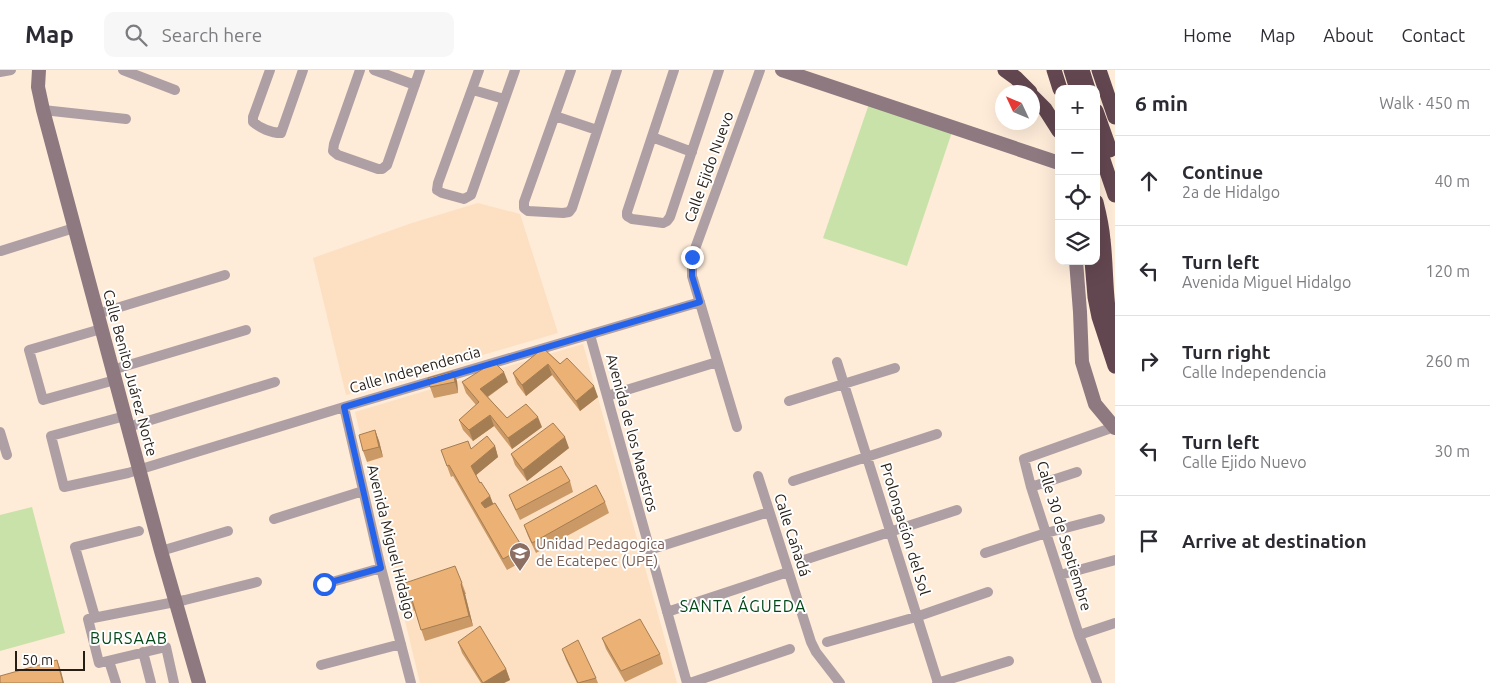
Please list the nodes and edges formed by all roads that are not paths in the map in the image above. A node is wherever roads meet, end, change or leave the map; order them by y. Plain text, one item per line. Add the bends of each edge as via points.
1 (11, 70) edge
2 (39, 70) edge
3 (124, 70) edge
4 (270, 70) edge
5 (303, 70) edge
6 (360, 70) edge
7 (374, 70) edge
8 (420, 70) edge
9 (480, 70) edge
10 (515, 70) edge
11 (571, 70) edge
12 (617, 70) edge
13 (674, 70) edge
14 (719, 70) edge
15 (760, 70) edge
16 (782, 70) edge
17 (1005, 70) edge
18 (1054, 70) edge
19 (1070, 70) edge
20 (1082, 70) edge
21 (1099, 70) edge
22 (0, 72) edge
23 (415, 85) junction
24 (1023, 85) edge
25 (1059, 85) edge
26 (1076, 85) edge
27 (1087, 85) edge
28 (174, 90) dead end
29 (473, 90) junction
30 (504, 100) junction
31 (1040, 104) edge
32 (43, 110) junction
33 (555, 116) junction
34 (1115, 118) edge
35 (126, 119) dead end
36 (1100, 122) edge
37 (597, 130) junction
38 (1058, 130) edge
39 (652, 137) junction
40 (692, 152) junction
41 (1100, 152) edge
42 (1055, 162) edge
43 (1115, 165) edge
44 (1115, 195) edge
45 (1099, 220) edge
46 (74, 228) junction
47 (1, 251) dead end
48 (1076, 265) edge
49 (1092, 265) edge
50 (225, 276) dead end
51 (1108, 297) junction
52 (700, 302) junction
53 (1115, 313) edge
54 (97, 314) junction
55 (101, 329) junction
56 (246, 330) dead end
57 (590, 335) junction
58 (1115, 340) edge
59 (717, 362) junction
60 (838, 362) dead end
61 (1115, 366) edge
62 (895, 368) dead end
63 (114, 375) junction
64 (275, 382) dead end
65 (844, 383) junction
66 (607, 396) junction
67 (789, 401) dead end
68 (344, 407) junction
69 (126, 421) junction
70 (737, 427) dead end
71 (1114, 428) edge
72 (0, 432) edge
73 (938, 434) dead end
74 (7, 455) dead end
75 (867, 457) junction
76 (139, 469) junction
77 (1077, 472) dead end
78 (758, 476) dead end
79 (793, 482) dead end
80 (1031, 487) junction
81 (363, 491) junction
82 (958, 510) dead end
83 (769, 512) junction
84 (274, 519) dead end
85 (1100, 519) dead end
86 (139, 531) dead end
87 (228, 531) dead end
88 (889, 532) junction
89 (1046, 533) junction
90 (649, 550) junction
91 (161, 551) junction
92 (986, 553) dead end
93 (804, 560) dead end
94 (1115, 560) edge
95 (381, 568) junction
96 (788, 572) junction
97 (1060, 575) junction
98 (257, 582) dead end
99 (324, 584) dead end
100 (988, 592) dead end
101 (175, 602) junction
102 (667, 612) junction
103 (95, 617) junction
104 (916, 617) junction
105 (1115, 623) edge
106 (1079, 634) junction
107 (827, 642) dead end
108 (400, 644) junction
109 (790, 649) dead end
110 (143, 652) junction
111 (109, 661) junction
112 (1009, 661) dead end
113 (321, 665) dead end
114 (116, 683) edge
115 (151, 683) edge
116 (174, 683) edge
117 (199, 683) edge
118 (411, 683) edge
119 (688, 683) edge
120 (840, 683) edge
121 (937, 683) edge
122 (1097, 683) edge

1 - 22 street
2 - 32 street, Calle Benito Juárez Norte via 38,87
3 - 28 street
4 - 5 street via 253,122 275,133 281,133
6 - 23 street via 333,151 378,169 387,165
7 - 23 street
8 - 23 street
9 - 29 street
10 - 30 street
11 - 33 street
12 - 37 street
13 - 39 street
14 - 40 street
15 - 52 street, Calle Ejido Nuevo via 692,257 692,276
16 - 42 street
17 - 24 highway
18 - 25 highway
19 - 26 highway
20 - 27 highway
21 - 34 highway
29 - 30 street
29 - 30 street via 438,183 438,190 442,193 464,199 471,195
31 - 38 highway
32 - 35 street
32 - 46 street, Calle Benito Juárez Norte
33 - 37 street
33 - 37 street via 524,202 528,211 569,212
36 - 43 highway
39 - 40 street
39 - 40 street via 627,212 632,219 667,221
41 - 44 highway
45 - 51 highway
46 - 47 street
46 - 54 street, Calle Benito Juárez Norte
48 - 71 street via 1082,362 1095,404
49 - 61 highway via 1099,317
50 - 54 street
51 - 53 highway
51 - 58 highway
52 - 57 street, Calle Independencia
52 - 59 street, Calle Ejido Nuevo
54 - 55 street, Calle Benito Juárez Norte
55 - 63 street, Calle Benito Juárez Norte
55 - 63 street via 29,350 42,400
56 - 63 street
57 - 66 street, Avenida de los Maestros
57 - 68 street, Calle Independencia
59 - 66 street
59 - 70 street, Calle Ejido Nuevo
60 - 65 street, Prolongación del Sol
62 - 65 street
63 - 69 street, Calle Benito Juárez Norte
64 - 69 street
65 - 67 street
65 - 75 street, Prolongación del Sol
66 - 90 street, Avenida de los Maestros
68 - 76 street, Calle Independencia
68 - 81 street, Avenida Miguel Hidalgo
69 - 76 street, Calle Benito Juárez Norte
69 - 76 street, Calle Independencia via 51,436 64,487
71 - 80 street, Calle 30 de Septiembre via 1024,460
72 - 74 street
73 - 75 street
75 - 79 street
75 - 88 street, Prolongación del Sol
76 - 91 street, Calle Benito Juárez Norte
77 - 80 street
78 - 83 street, Calle Cañadá
80 - 89 street, Calle 30 de Septiembre
81 - 84 street
81 - 95 street, Avenida Miguel Hidalgo
82 - 88 street
83 - 90 street
83 - 96 street, Calle Cañadá
85 - 89 street
86 - 103 street via 75,547
87 - 91 street
88 - 93 street
88 - 104 street, Prolongación del Sol
89 - 92 street
89 - 97 street, Calle 30 de Septiembre
90 - 102 street, Avenida de los Maestros
91 - 101 street, Calle Benito Juárez Norte
94 - 97 street
95 - 99 street
95 - 108 street, Avenida Miguel Hidalgo
96 - 102 street
96 - 120 street, Calle Cañadá via 811,642
97 - 106 street, Calle 30 de Septiembre
98 - 101 street
100 - 104 street
101 - 103 street
101 - 117 street, Calle Benito Juárez Norte
102 - 119 street, Avenida de los Maestros
103 - 111 street via 88,619 99,663
104 - 107 street
104 - 121 street, Prolongación del Sol
105 - 106 street
106 - 122 street, Calle 30 de Septiembre
108 - 113 street
108 - 118 street, Avenida Miguel Hidalgo
109 - 119 street
110 - 111 street
110 - 115 street
110 - 116 street via 166,647
111 - 114 street
112 - 121 street

